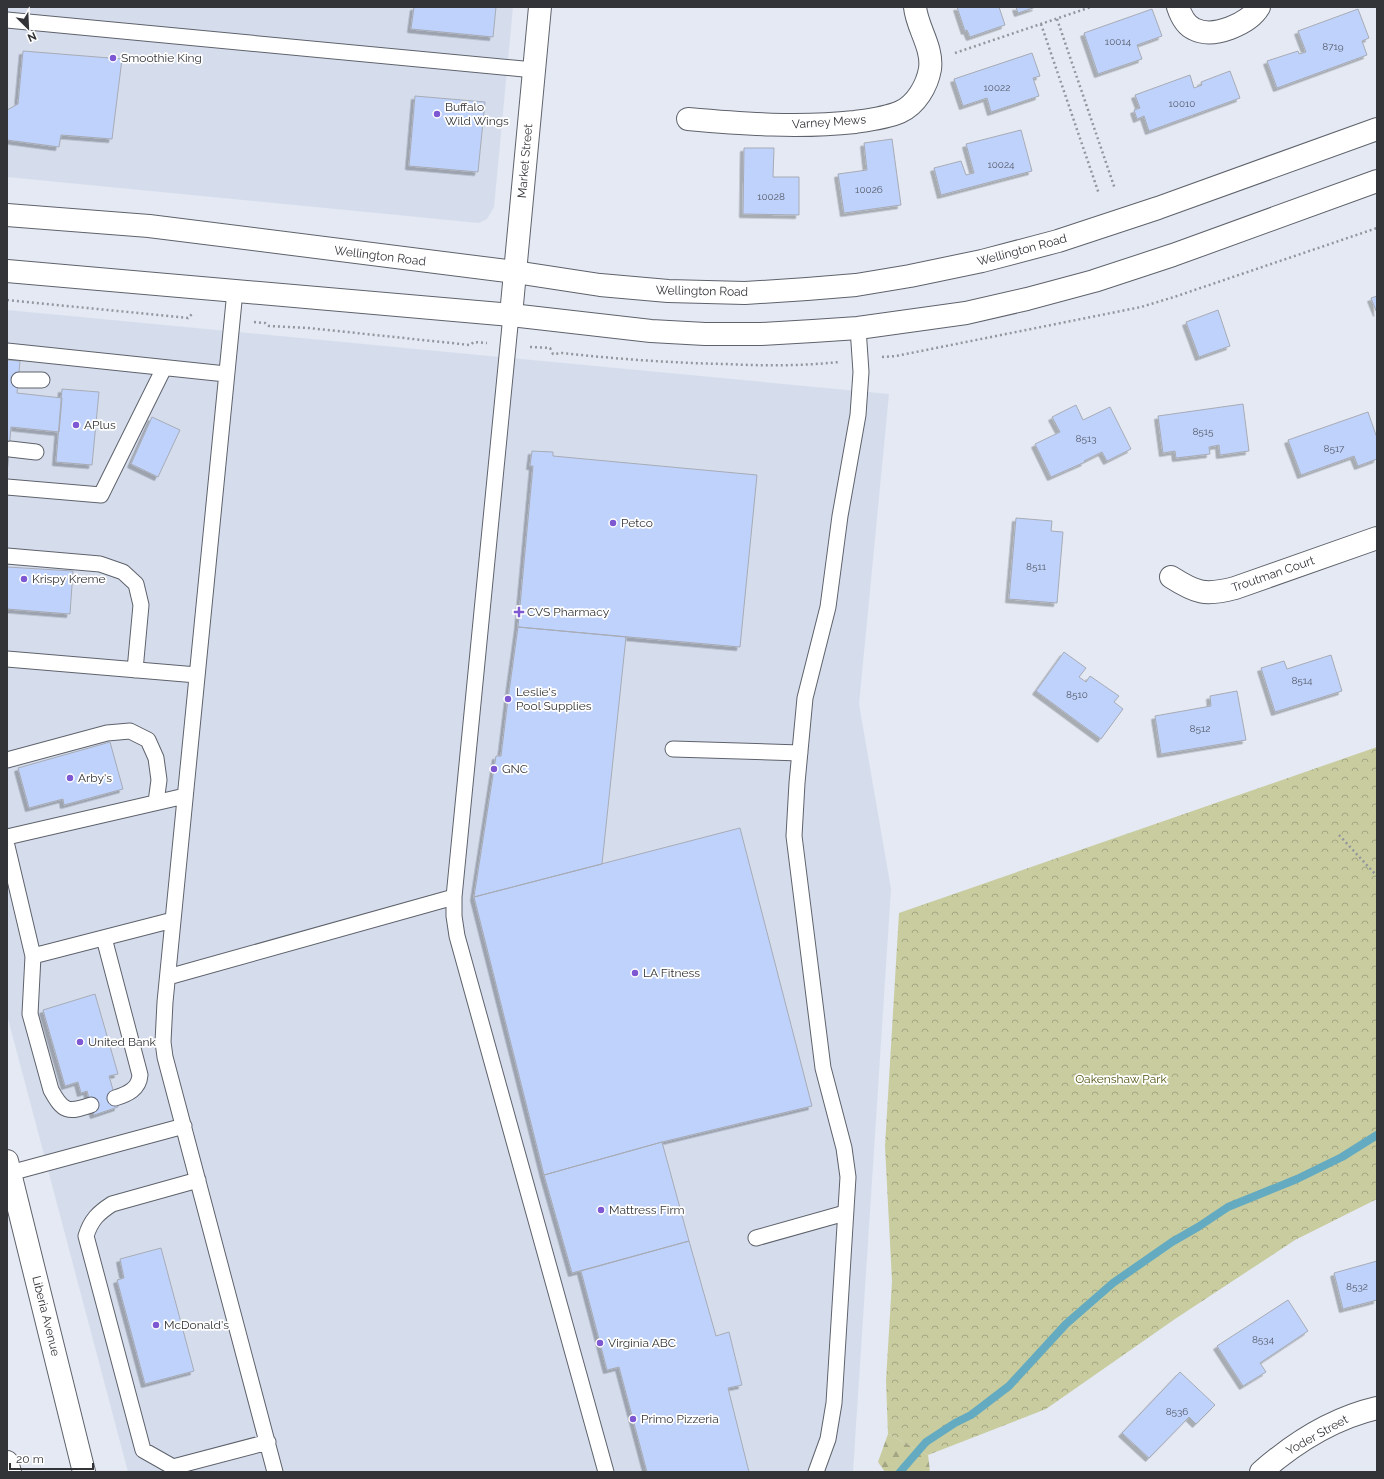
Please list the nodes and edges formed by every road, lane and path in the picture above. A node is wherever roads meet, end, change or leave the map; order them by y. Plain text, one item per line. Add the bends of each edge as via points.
1 (540, 7) edge
2 (915, 7) edge
3 (1091, 7) edge
4 (1178, 7) edge
5 (1259, 7) edge
6 (1057, 19) junction
7 (7, 20) edge
8 (1041, 24) junction
9 (930, 62) junction
10 (534, 70) junction
11 (688, 119) dead end
12 (1377, 129) edge
13 (1377, 181) edge
14 (1115, 189) dead end
15 (1099, 194) dead end
16 (7, 215) edge
17 (1377, 228) edge
18 (7, 271) edge
19 (515, 272) junction
20 (235, 290) junction
21 (7, 300) edge
22 (191, 314) dead end
23 (511, 315) junction
24 (265, 323) dead end
25 (858, 328) junction
26 (474, 342) dead end
27 (550, 348) dead end
28 (7, 351) edge
29 (896, 356) dead end
30 (813, 365) dead end
31 (164, 368) junction
32 (226, 374) junction
33 (19, 380) dead end
34 (42, 380) dead end
35 (10, 450) dead end
36 (36, 452) dead end
37 (7, 487) edge
38 (1377, 538) edge
39 (7, 556) edge
40 (1171, 577) dead end
41 (7, 659) edge
42 (135, 670) junction
43 (197, 675) junction
44 (673, 749) dead end
45 (800, 753) junction
46 (7, 760) edge
47 (185, 796) junction
48 (156, 802) junction
49 (1339, 835) dead end
50 (7, 837) edge
51 (7, 846) edge
52 (1377, 876) edge
53 (454, 897) junction
54 (173, 920) junction
55 (104, 938) junction
56 (33, 956) junction
57 (168, 977) junction
58 (115, 1098) dead end
59 (91, 1105) dead end
60 (184, 1126) junction
61 (9, 1167) edge
62 (198, 1180) junction
63 (846, 1213) junction
64 (756, 1238) dead end
65 (1377, 1408) edge
66 (268, 1442) junction
67 (7, 1462) edge
68 (173, 1470) edge
69 (10, 1472) edge
70 (84, 1472) edge
71 (275, 1472) edge
72 (606, 1472) edge
73 (816, 1472) edge
74 (1262, 1472) edge

1 - 10 main road, Market Street
2 - 9 main road, Varney Mews
3 - 6 path
4 - 5 main road via 1188,25 1202,32 1221,30 1239,24 1255,14
6 - 8 path
6 - 14 path
7 - 10 lane
8 - 9 path
8 - 15 path
9 - 11 main road, Varney Mews via 925,85 911,105 884,117 838,124 793,125 757,125
10 - 19 main road, Market Street
12 - 19 main road, Wellington Road via 1058,241 910,276 848,286 746,293 600,286
13 - 25 main road via 1094,281 966,312
16 - 19 main road, Wellington Road via 149,226
17 - 29 path via 1141,307
18 - 20 main road
19 - 23 main road, Market Street
20 - 23 main road
20 - 32 lane
21 - 22 path via 188,318
23 - 25 main road via 651,331 705,334 761,334
23 - 53 lane
24 - 26 path via 269,326 470,345
25 - 45 lane via 861,372 858,415 840,516 828,607 805,698
27 - 30 path via 553,354 667,363
28 - 31 lane
31 - 32 lane
31 - 37 lane via 101,495
32 - 43 lane
33 - 34 lane
35 - 36 lane
38 - 40 main road, Troutman Court via 1221,592 1209,593 1189,588
39 - 42 lane via 100,564 124,572 136,584 141,605
41 - 42 lane
42 - 43 lane
43 - 47 lane
44 - 45 lane
45 - 63 lane via 794,836 823,1068 844,1148 848,1177
46 - 48 lane via 107,733 130,731 148,740 156,758 159,780
47 - 48 lane
47 - 54 lane
48 - 50 lane
49 - 52 path
51 - 56 lane
53 - 57 lane
53 - 72 lane via 457,936
54 - 55 lane
54 - 57 lane
55 - 56 lane
55 - 58 lane via 140,1075 140,1081 135,1088
56 - 59 lane via 30,1014 51,1090 57,1101 67,1109 80,1109
57 - 60 lane via 163,1042
60 - 61 lane
60 - 62 lane
61 - 70 main road, Liberia Avenue
62 - 66 lane
62 - 68 lane via 112,1204 100,1212 90,1224 86,1236 143,1450
63 - 64 lane
63 - 73 lane via 834,1403 828,1439
65 - 74 main road, Yoder Street via 1340,1421 1309,1436 1281,1454
66 - 68 lane
66 - 71 lane
67 - 69 main road

